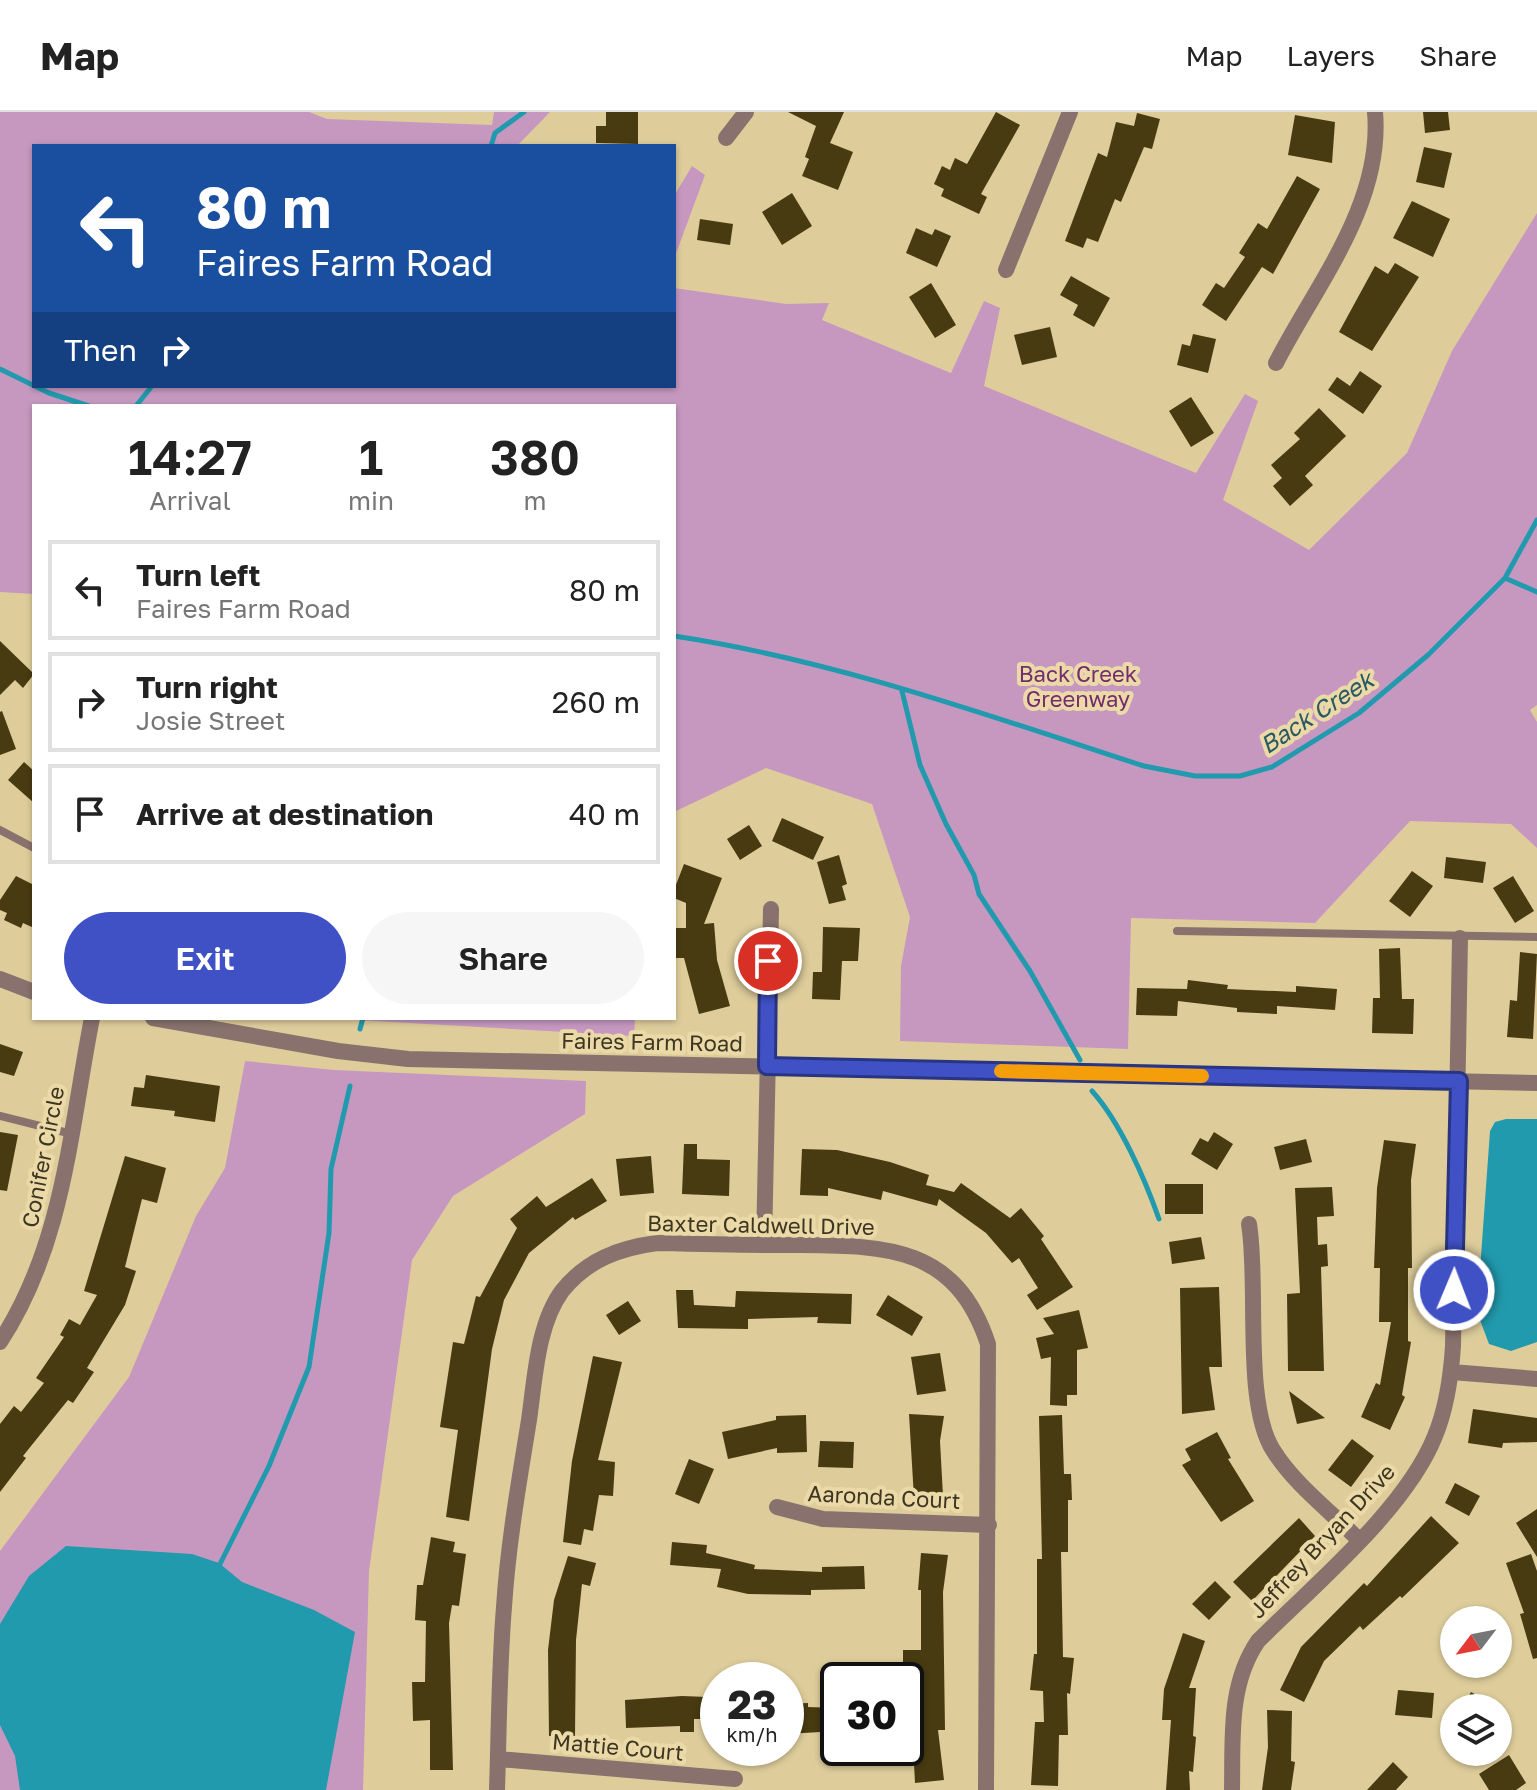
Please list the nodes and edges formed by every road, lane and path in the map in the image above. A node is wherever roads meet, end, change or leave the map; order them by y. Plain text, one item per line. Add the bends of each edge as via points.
1 (746, 112) edge
2 (1070, 112) edge
3 (1375, 112) edge
4 (726, 138) dead end
5 (1006, 270) dead end
6 (1276, 363) dead end
7 (0, 830) edge
8 (32, 847) edge
9 (771, 909) dead end
10 (1177, 931) dead end
11 (1537, 937) edge
12 (1460, 938) junction
13 (0, 979) edge
14 (32, 991) edge
15 (92, 1020) edge
16 (163, 1020) edge
17 (767, 1066) junction
18 (1459, 1081) junction
19 (1537, 1083) edge
20 (0, 1116) edge
21 (73, 1134) junction
22 (1249, 1224) dead end
23 (764, 1245) junction
24 (0, 1342) edge
25 (1452, 1372) junction
26 (1537, 1379) edge
27 (777, 1507) dead end
28 (989, 1525) junction
29 (1358, 1539) junction
30 (498, 1759) junction
31 (735, 1779) dead end
32 (497, 1790) edge
33 (986, 1790) edge
34 (1232, 1790) edge

1 - 4 street
2 - 5 street
3 - 6 street via 1374,158 1365,196
7 - 8 lane
9 - 17 street
10 - 12 lane
11 - 12 lane
12 - 18 street, Jeffrey Bryan Drive
13 - 14 street
15 - 21 street, Conifer Circle
16 - 17 street, Faires Farm Road via 408,1059
17 - 18 street, Faires Farm Road
17 - 23 street
18 - 19 street, Faires Farm Road
18 - 25 street, Jeffrey Bryan Drive
20 - 21 lane
21 - 24 street, Conifer Circle via 45,1253
22 - 29 street via 1261,1425 1284,1466
23 - 28 street, Baxter Caldwell Drive via 872,1247 910,1254 941,1272 968,1299 988,1344
23 - 30 street, Baxter Caldwell Drive via 627,1247 579,1274 550,1312 514,1516
25 - 26 street
25 - 29 street, Jeffrey Bryan Drive via 1443,1416 1420,1467
27 - 28 street, Aaronda Court via 823,1519
28 - 33 street, Baxter Caldwell Drive
29 - 34 street, Jeffrey Bryan Drive via 1246,1659 1235,1693
30 - 31 street, Mattie Court
30 - 32 street, Baxter Caldwell Drive

